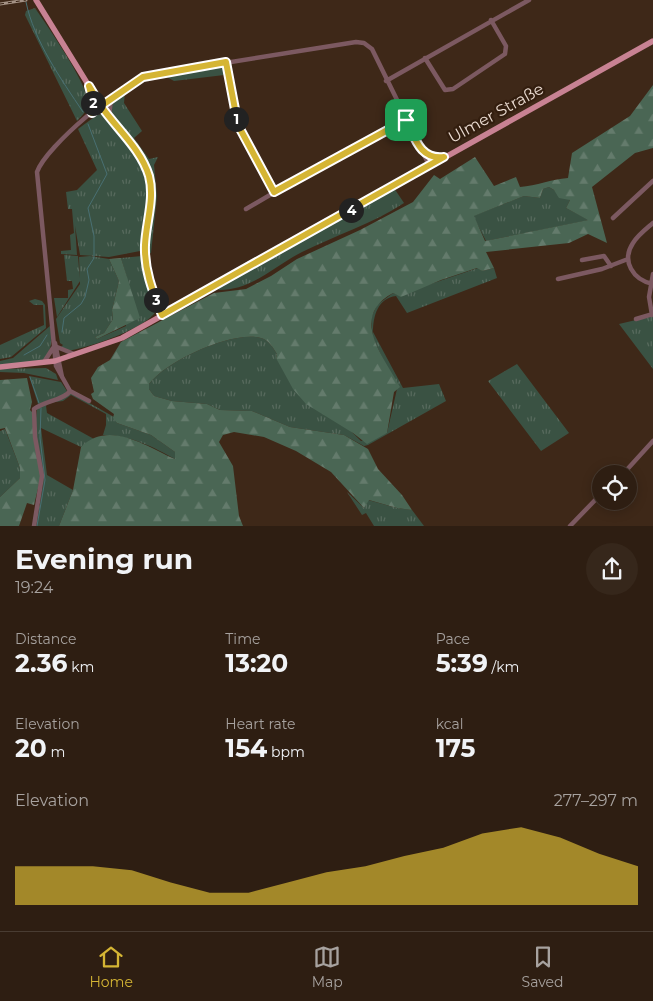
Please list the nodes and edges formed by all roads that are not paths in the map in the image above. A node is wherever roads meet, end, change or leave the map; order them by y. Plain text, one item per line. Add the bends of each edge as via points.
1 (36, 0) edge
2 (529, 0) edge
3 (491, 20) junction
4 (653, 41) edge
5 (424, 58) junction
6 (226, 62) junction
7 (386, 81) junction
8 (89, 86) junction
9 (111, 98) junction
10 (101, 106) junction
11 (92, 113) junction
12 (109, 117) junction
13 (406, 120) junction
14 (422, 152) junction
15 (444, 157) junction
16 (430, 165) junction
17 (653, 181) edge
18 (274, 192) junction
19 (246, 209) dead end
20 (613, 218) dead end
21 (653, 224) edge
22 (628, 258) junction
23 (582, 260) dead end
24 (611, 266) junction
25 (653, 274) edge
26 (558, 279) dead end
27 (652, 284) edge
28 (153, 292) junction
29 (160, 300) junction
30 (181, 304) junction
31 (164, 314) junction
32 (652, 314) edge
33 (636, 319) dead end
34 (55, 347) junction
35 (77, 354) junction
36 (57, 360) junction
37 (43, 363) junction
38 (0, 367) edge
39 (70, 391) junction
40 (89, 401) dead end
41 (653, 441) edge
42 (631, 465) edge
43 (592, 503) edge
44 (34, 526) edge
45 (570, 526) edge

1 - 8 main road
2 - 3 street
3 - 5 street
3 - 5 street via 506,46 505,54 453,89 444,90
4 - 15 main road, Ulmer Straße
5 - 7 street
6 - 7 street via 361,42 372,49
6 - 9 street via 143,77
6 - 18 street via 238,125
7 - 13 street
8 - 10 main road
8 - 11 street
9 - 10 street
9 - 12 street
10 - 11 street
10 - 12 main road
11 - 34 street via 50,152 37,172
12 - 28 main road via 140,156 148,175 151,198 145,259
13 - 14 street
13 - 18 street
14 - 15 street via 433,158
14 - 16 street
15 - 16 main road, Ulmer Straße
16 - 30 main road, Ulmer Straße
17 - 20 street
18 - 19 street
21 - 22 street via 633,242
22 - 24 street
22 - 27 street via 637,278
23 - 24 street via 604,256
24 - 26 street
25 - 27 street
27 - 32 street via 649,297
28 - 29 main road
28 - 31 main road
29 - 30 main road via 170,305
29 - 31 main road
30 - 31 main road, Ulmer Straße
31 - 35 main road, Ulmer Straße via 122,338
32 - 33 street
34 - 35 street
34 - 36 street
34 - 37 street
35 - 36 main road, Ulmer Straße
36 - 37 main road, Ulmer Straße
36 - 39 street
37 - 38 main road, Ulmer Straße
39 - 40 street
39 - 44 street via 63,398 47,401 34,410 42,476
41 - 42 street
43 - 45 street

